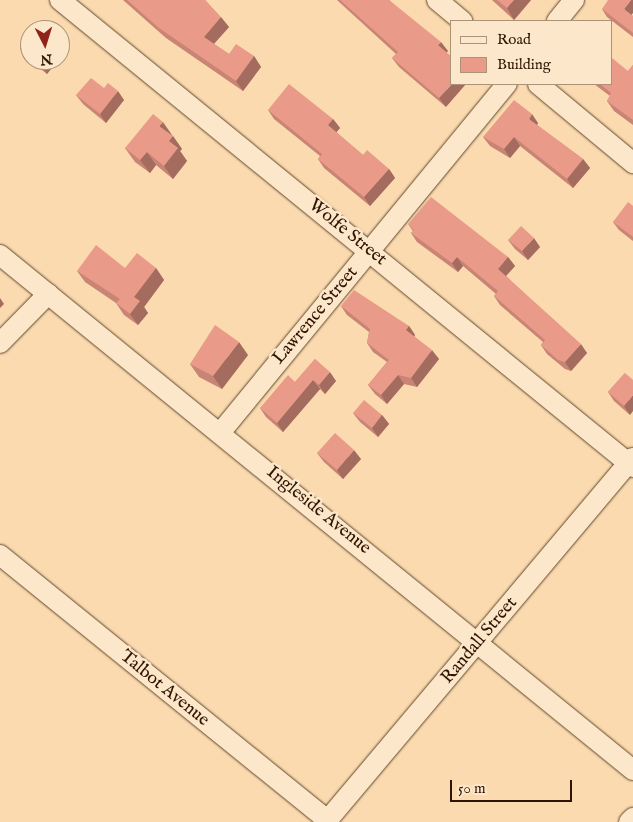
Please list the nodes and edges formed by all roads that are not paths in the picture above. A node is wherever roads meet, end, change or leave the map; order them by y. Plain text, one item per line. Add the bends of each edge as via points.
1 (60, 0) edge
2 (437, 0) edge
3 (574, 0) edge
4 (461, 20) edge
5 (558, 20) edge
6 (506, 85) edge
7 (539, 85) edge
8 (633, 163) edge
9 (369, 252) junction
10 (0, 255) edge
11 (48, 294) junction
12 (0, 343) edge
13 (220, 433) junction
14 (632, 463) edge
15 (0, 555) edge
16 (480, 642) junction
17 (633, 770) edge
18 (633, 818) edge
19 (327, 821) edge
20 (630, 822) edge

1 - 9 street, Wolfe Street
2 - 4 street
3 - 5 street
6 - 9 street, Lawrence Street
7 - 8 street
9 - 13 street, Lawrence Street
9 - 14 street, Wolfe Street
10 - 11 street, Ingleside Avenue
11 - 12 street
11 - 13 street, Ingleside Avenue
13 - 16 street, Ingleside Avenue
14 - 16 street, Randall Street
15 - 19 street, Talbot Avenue
16 - 17 street, Ingleside Avenue
16 - 19 street, Randall Street
18 - 20 street

